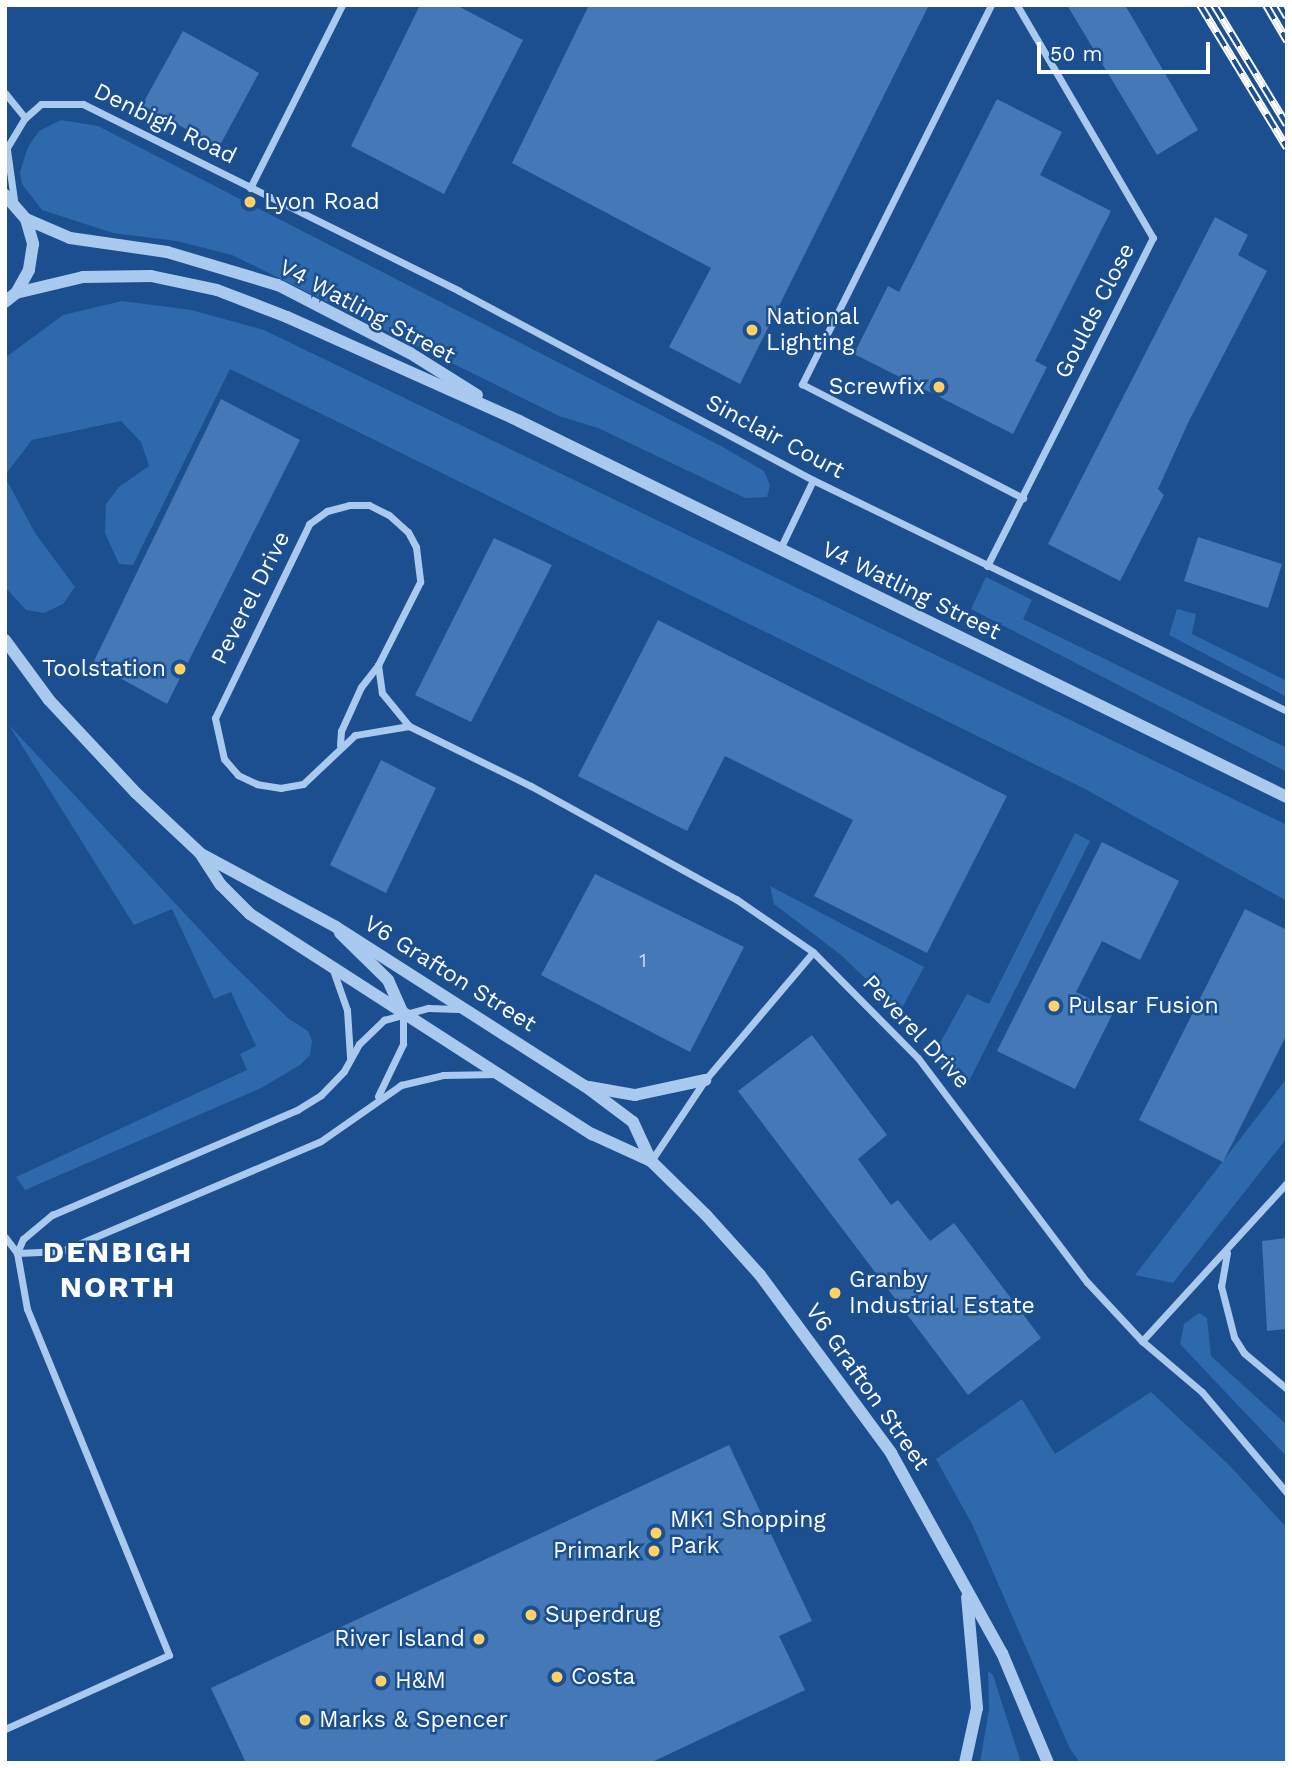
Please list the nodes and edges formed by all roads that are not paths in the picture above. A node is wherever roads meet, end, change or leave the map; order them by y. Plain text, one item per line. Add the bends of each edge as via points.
1 (342, 5) edge
2 (991, 5) edge
3 (1017, 5) edge
4 (5, 93) edge
5 (25, 118) junction
6 (6, 150) edge
7 (250, 188) junction
8 (10, 198) edge
9 (26, 219) junction
10 (16, 293) junction
11 (5, 302) edge
12 (519, 421) junction
13 (813, 480) junction
14 (1023, 498) junction
15 (779, 550) junction
16 (988, 566) junction
17 (5, 640) edge
18 (378, 665) junction
19 (1287, 711) edge
20 (409, 726) junction
21 (340, 745) junction
22 (1287, 797) edge
23 (200, 853) junction
24 (336, 927) junction
25 (813, 952) junction
26 (333, 970) junction
27 (470, 1009) junction
28 (402, 1013) junction
29 (350, 1058) junction
30 (498, 1074) junction
31 (705, 1080) junction
32 (585, 1086) junction
33 (376, 1099) junction
34 (651, 1161) junction
35 (1287, 1184) edge
36 (5, 1237) edge
37 (1227, 1252) junction
38 (17, 1253) junction
39 (1142, 1341) junction
40 (1287, 1389) edge
41 (1287, 1493) edge
42 (967, 1594) junction
43 (5, 1729) edge
44 (965, 1763) edge
45 (1048, 1763) edge

1 - 7 street
2 - 14 street via 802,384
3 - 14 street, Goulds Close via 1153,238
4 - 5 street
5 - 6 street
5 - 7 street, Denbigh Road via 41,104 83,104
6 - 8 street
7 - 13 street, Sinclair Court via 459,291
8 - 9 street
9 - 10 street via 33,244 29,270
9 - 12 street, V4 Watling Street via 70,239 167,252 278,285 410,353
10 - 11 street
10 - 12 street, V4 Watling Street via 83,276 151,276 217,290
12 - 15 street, V4 Watling Street
13 - 15 street
13 - 16 street, Sinclair Court
14 - 16 street, Goulds Close
15 - 22 street, V4 Watling Street
16 - 19 street, Sinclair Court
17 - 23 street, V6 Grafton Street via 49,700
18 - 20 street, Peverel Drive via 382,693
18 - 21 street, Peverel Drive via 361,687 341,731
18 - 21 street, Peverel Drive via 420,582 416,547 408,532 369,505 327,511 309,524 222,697 216,728 224,759 238,775 281,788 303,784 323,769
20 - 21 street, Peverel Drive via 372,729
20 - 25 street, Peverel Drive via 531,786 736,899
23 - 24 street, V6 Grafton Street
23 - 26 street, V6 Grafton Street via 221,885 250,914
24 - 27 street, V6 Grafton Street
24 - 28 street via 388,981
25 - 31 street
25 - 39 street, Peverel Drive via 918,1058 1079,1273
26 - 28 street, V6 Grafton Street
26 - 29 street via 347,1010
27 - 28 street
27 - 32 street, V6 Grafton Street
28 - 29 street via 370,1031
28 - 30 street, V6 Grafton Street
28 - 33 street via 403,1044
29 - 38 street via 321,1096 51,1216 23,1239
30 - 33 street via 443,1075 401,1085
30 - 34 street, V6 Grafton Street via 592,1134
31 - 32 street via 635,1095
31 - 34 street
32 - 34 street, V6 Grafton Street via 633,1122
33 - 38 street via 321,1141 62,1251
34 - 42 street, V6 Grafton Street via 760,1275 835,1373 915,1492
35 - 37 street
36 - 38 street
37 - 39 street
37 - 40 street via 1221,1286 1234,1337 1244,1353
38 - 43 street via 27,1308 169,1655
39 - 41 street, Peverel Drive via 1202,1392
42 - 44 street, V6 Grafton Street via 977,1708
42 - 45 street, V6 Grafton Street via 1002,1653

